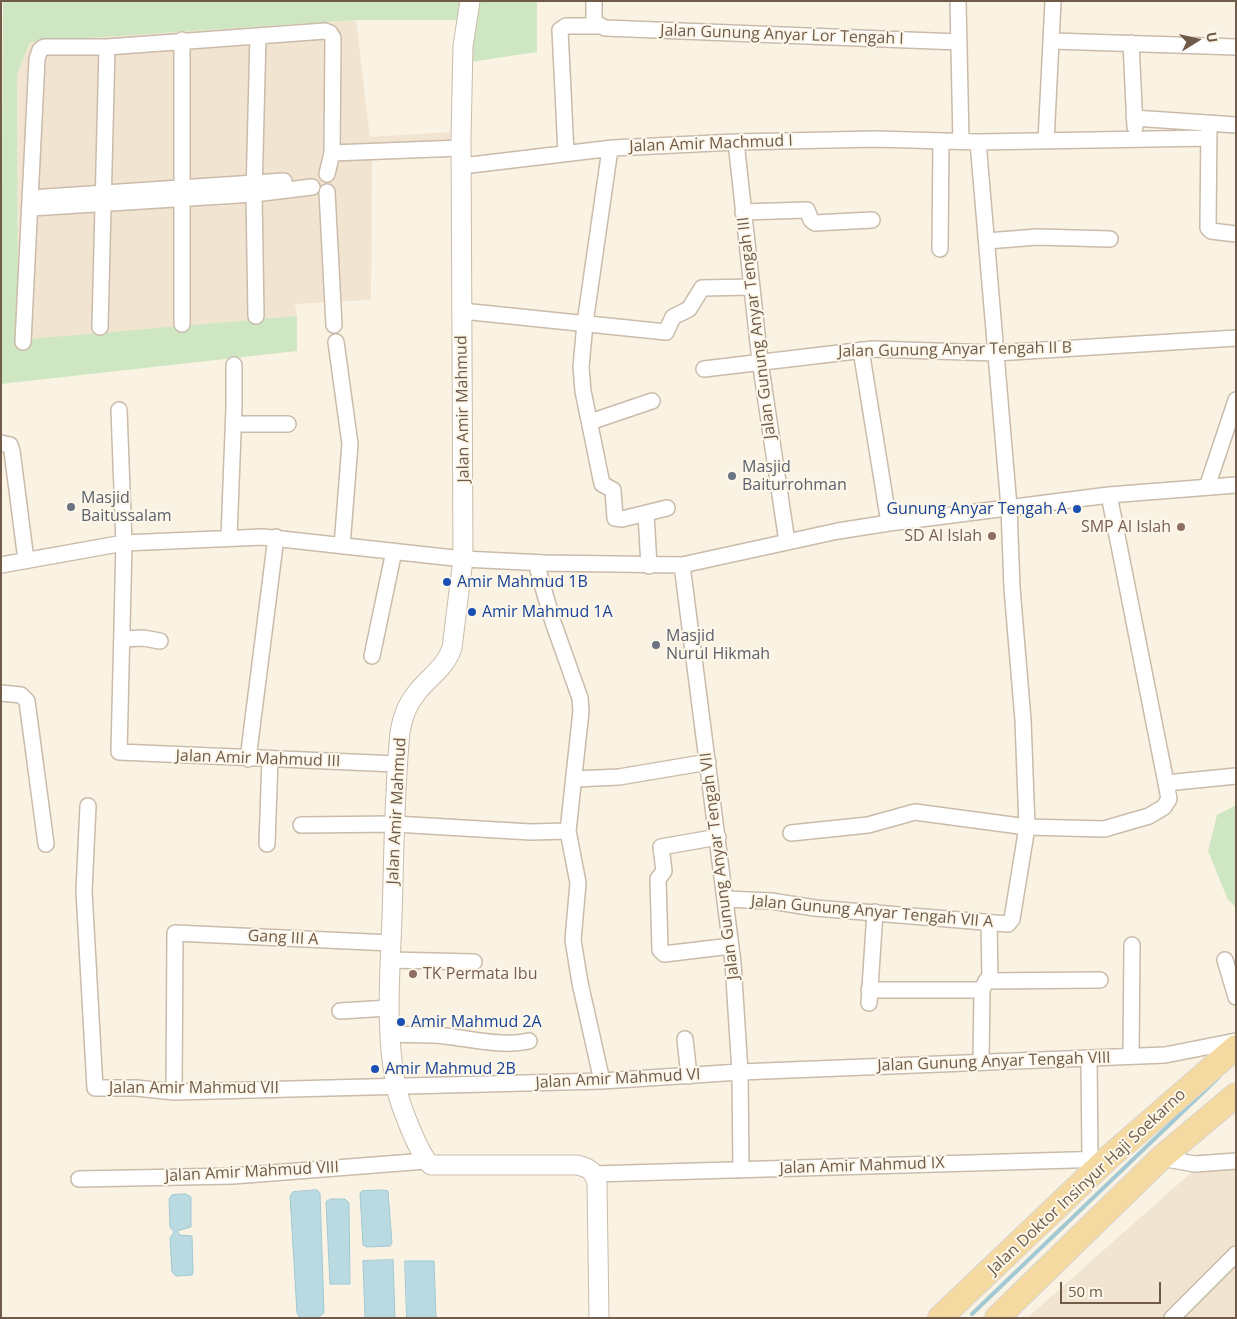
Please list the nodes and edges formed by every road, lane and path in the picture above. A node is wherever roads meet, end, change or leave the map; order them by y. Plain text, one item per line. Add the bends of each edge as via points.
1 (470, 1) edge
2 (594, 1) edge
3 (958, 1) edge
4 (1053, 1) edge
5 (602, 27) junction
6 (258, 36) junction
7 (182, 40) junction
8 (1053, 41) junction
9 (959, 42) junction
10 (1131, 44) junction
11 (107, 47) junction
12 (1236, 47) edge
13 (1134, 118) junction
14 (1236, 125) edge
15 (1209, 131) junction
16 (1135, 139) junction
17 (941, 140) junction
18 (961, 141) junction
19 (1046, 141) junction
20 (736, 142) junction
21 (978, 142) junction
22 (332, 148) junction
23 (610, 149) junction
24 (462, 150) junction
25 (566, 153) junction
26 (327, 174) junction
27 (312, 183) junction
28 (254, 189) junction
29 (327, 192) junction
30 (182, 194) junction
31 (105, 200) junction
32 (31, 203) junction
33 (743, 212) junction
34 (872, 220) dead end
35 (1236, 234) edge
36 (1110, 239) dead end
37 (987, 241) junction
38 (940, 250) dead end
39 (752, 287) junction
40 (462, 311) junction
41 (256, 316) dead end
42 (585, 322) junction
43 (182, 324) dead end
44 (334, 325) dead end
45 (100, 328) dead end
46 (1236, 338) edge
47 (23, 342) dead end
48 (336, 342) dead end
49 (861, 350) junction
50 (996, 353) junction
51 (760, 361) junction
52 (234, 365) dead end
53 (704, 370) dead end
54 (1236, 400) edge
55 (652, 401) dead end
56 (119, 410) dead end
57 (590, 422) junction
58 (234, 424) junction
59 (288, 424) dead end
60 (6, 447) edge
61 (1236, 485) edge
62 (1207, 487) junction
63 (1109, 494) junction
64 (1008, 507) junction
65 (667, 508) dead end
66 (646, 513) junction
67 (889, 523) junction
68 (229, 537) junction
69 (276, 537) junction
70 (786, 542) junction
71 (124, 543) junction
72 (342, 546) junction
73 (394, 552) junction
74 (463, 559) junction
75 (26, 560) junction
76 (540, 563) junction
77 (1, 564) edge
78 (682, 564) junction
79 (649, 566) junction
80 (122, 639) junction
81 (160, 641) dead end
82 (372, 656) dead end
83 (1, 692) edge
84 (248, 758) junction
85 (270, 759) junction
86 (708, 762) junction
87 (397, 764) junction
88 (1236, 776) edge
89 (574, 779) junction
90 (1166, 783) junction
91 (88, 806) dead end
92 (395, 824) junction
93 (301, 825) dead end
94 (1027, 828) junction
95 (568, 831) junction
96 (791, 833) dead end
97 (718, 837) junction
98 (46, 844) dead end
99 (267, 844) dead end
100 (726, 899) junction
101 (875, 912) junction
102 (989, 923) junction
103 (1132, 945) dead end
104 (731, 946) junction
105 (391, 952) junction
106 (1225, 960) dead end
107 (474, 962) dead end
108 (1100, 980) dead end
109 (986, 985) junction
110 (1236, 997) edge
111 (389, 1008) junction
112 (340, 1011) dead end
113 (390, 1034) junction
114 (685, 1039) dead end
115 (530, 1041) dead end
116 (1236, 1041) edge
117 (1236, 1047) edge
118 (1131, 1056) junction
119 (1089, 1058) junction
120 (981, 1062) junction
121 (745, 1071) junction
122 (689, 1076) junction
123 (602, 1081) junction
124 (396, 1086) junction
125 (174, 1092) junction
126 (1236, 1095) edge
127 (1162, 1158) junction
128 (1099, 1159) junction
129 (426, 1160) junction
130 (1236, 1161) edge
131 (741, 1170) junction
132 (606, 1173) junction
133 (79, 1179) dead end
134 (1236, 1254) edge
135 (1184, 1311) edge
136 (599, 1318) edge
137 (940, 1318) edge
138 (997, 1318) edge
139 (1172, 1318) edge

1 - 24 street, Jalan Amir Mahmud via 463,46
2 - 5 street via 594,22
3 - 9 street
4 - 8 street
5 - 9 street, Jalan Gunung Anyar Lor Tengah I
5 - 25 street, Jalan Gunung Anyar Lor Tengah I via 566,26 560,30
6 - 7 street
6 - 22 street via 330,32 333,38
6 - 28 street
7 - 11 street
7 - 30 street
8 - 10 street
8 - 19 street
9 - 18 street
10 - 12 street
10 - 13 street
11 - 31 street
11 - 32 street via 44,48 39,52
13 - 15 street
13 - 16 street
14 - 15 street
15 - 16 street, Jalan Amir Machmud I
15 - 35 street via 1208,228
16 - 19 street, Jalan Amir Machmud I
17 - 18 street, Jalan Amir Machmud I
17 - 20 street, Jalan Amir Machmud I
17 - 38 street
18 - 21 street, Jalan Amir Machmud I
19 - 21 street, Jalan Amir Machmud I
20 - 23 street, Jalan Amir Machmud I
20 - 33 street, Jalan Gunung Anyar Tengah III
21 - 37 street
22 - 24 street, Jalan Amir Machmud I
22 - 26 street
23 - 25 street, Jalan Amir Machmud I
23 - 42 street
24 - 25 street, Jalan Amir Machmud I
24 - 40 street, Jalan Amir Mahmud
26 - 27 street via 320,172
26 - 29 street via 332,183
27 - 28 street
27 - 29 street via 320,193
28 - 30 street
28 - 41 street
29 - 44 street
30 - 31 street
30 - 43 street
31 - 32 street
31 - 45 street
32 - 47 street
33 - 34 street via 807,210 815,223
33 - 39 street, Jalan Gunung Anyar Tengah III
36 - 37 street via 1037,237
37 - 50 street
39 - 42 street via 702,288 689,309 673,317 666,332
39 - 51 street, Jalan Gunung Anyar Tengah III
40 - 42 street
40 - 74 street, Jalan Amir Mahmud
42 - 57 street via 582,383
46 - 50 street, Jalan Gunung Anyar Tengah II B
48 - 72 street via 350,444
49 - 50 street, Jalan Gunung Anyar Tengah II B
49 - 51 street, Jalan Gunung Anyar Tengah II B
49 - 67 street
50 - 64 street
51 - 53 street, Jalan Gunung Anyar Tengah II B
51 - 70 street, Jalan Gunung Anyar Tengah III
52 - 58 street
54 - 62 street
55 - 57 street
56 - 71 street
57 - 66 street via 602,484 612,490 615,518
58 - 59 street
58 - 68 street
60 - 75 street
61 - 62 street
62 - 63 street
63 - 64 street
63 - 90 street
64 - 67 street
64 - 94 street
65 - 66 street
66 - 79 street
67 - 70 street
68 - 69 street
68 - 71 street
69 - 72 street
69 - 84 street
70 - 78 street
71 - 75 street
71 - 80 street
72 - 73 street
73 - 74 street
73 - 82 street
74 - 76 street
74 - 87 street, Jalan Amir Mahmud via 452,648 443,666 410,703 402,724
75 - 77 street
76 - 79 street
76 - 89 street via 553,622 580,698 582,711
78 - 79 street
78 - 86 street, Jalan Gunung Anyar Tengah VII
80 - 81 street
80 - 84 street, Jalan Amir Mahmud III via 117,748 120,754
83 - 98 street via 21,695 27,701
84 - 85 street, Jalan Amir Mahmud III
85 - 87 street, Jalan Amir Mahmud III
85 - 99 street
86 - 89 street via 619,777
86 - 97 street, Jalan Gunung Anyar Tengah VII
87 - 92 street, Jalan Amir Mahmud
88 - 90 street
89 - 95 street
90 - 94 street via 1167,804 1149,816 1104,829
91 - 125 street, Jalan Amir Mahmud VII via 84,891 94,1088
92 - 93 street
92 - 95 street via 530,832
92 - 105 street, Jalan Amir Mahmud
94 - 96 street via 915,812 868,825
94 - 102 street, Jalan Gunung Anyar Tengah VII A via 1011,923
95 - 123 street via 578,883 573,940
97 - 100 street, Jalan Gunung Anyar Tengah VII
97 - 104 street via 661,847 664,871 658,879 660,950 664,954
100 - 101 street, Jalan Gunung Anyar Tengah VII A
100 - 104 street, Jalan Gunung Anyar Tengah VII
101 - 102 street, Jalan Gunung Anyar Tengah VII A
101 - 109 street via 869,997
102 - 109 street
103 - 118 street
104 - 121 street, Jalan Gunung Anyar Tengah VII
105 - 107 street, Gang III A
105 - 111 street, Jalan Amir Mahmud
105 - 125 street, Gang III A via 175,933
106 - 110 street
108 - 109 street
109 - 120 street
111 - 112 street
111 - 113 street, Jalan Amir Mahmud
113 - 115 street via 518,1043
113 - 124 street, Jalan Amir Mahmud
114 - 122 street
116 - 118 street, Jalan Gunung Anyar Tengah VIII via 1164,1055
117 - 128 main road, Jalan Doktor Insinyur Haji Soekarno
118 - 119 street, Jalan Gunung Anyar Tengah VIII
119 - 120 street, Jalan Gunung Anyar Tengah VIII
119 - 128 street
120 - 121 street, Jalan Gunung Anyar Tengah VIII
121 - 122 street, Jalan Amir Mahmud VI
121 - 131 street, Jalan Gunung Anyar Tengah VII
122 - 123 street, Jalan Amir Mahmud VI
123 - 124 street, Jalan Amir Mahmud VI
124 - 125 street, Jalan Amir Mahmud VII
124 - 129 street, Jalan Amir Mahmud
126 - 127 main road, Jalan Doktor Insinyur Haji Soekarno
127 - 130 street via 1195,1164
127 - 138 main road, Jalan Doktor Insinyur Haji Soekarno
128 - 131 street, Jalan Amir Mahmud IX
128 - 137 main road, Jalan Doktor Insinyur Haji Soekarno
129 - 132 street via 440,1166 577,1165
129 - 133 street, Jalan Amir Mahmud VIII via 233,1176
131 - 132 street, Jalan Amir Mahmud IX
132 - 136 street via 597,1184
134 - 135 street
135 - 139 street

